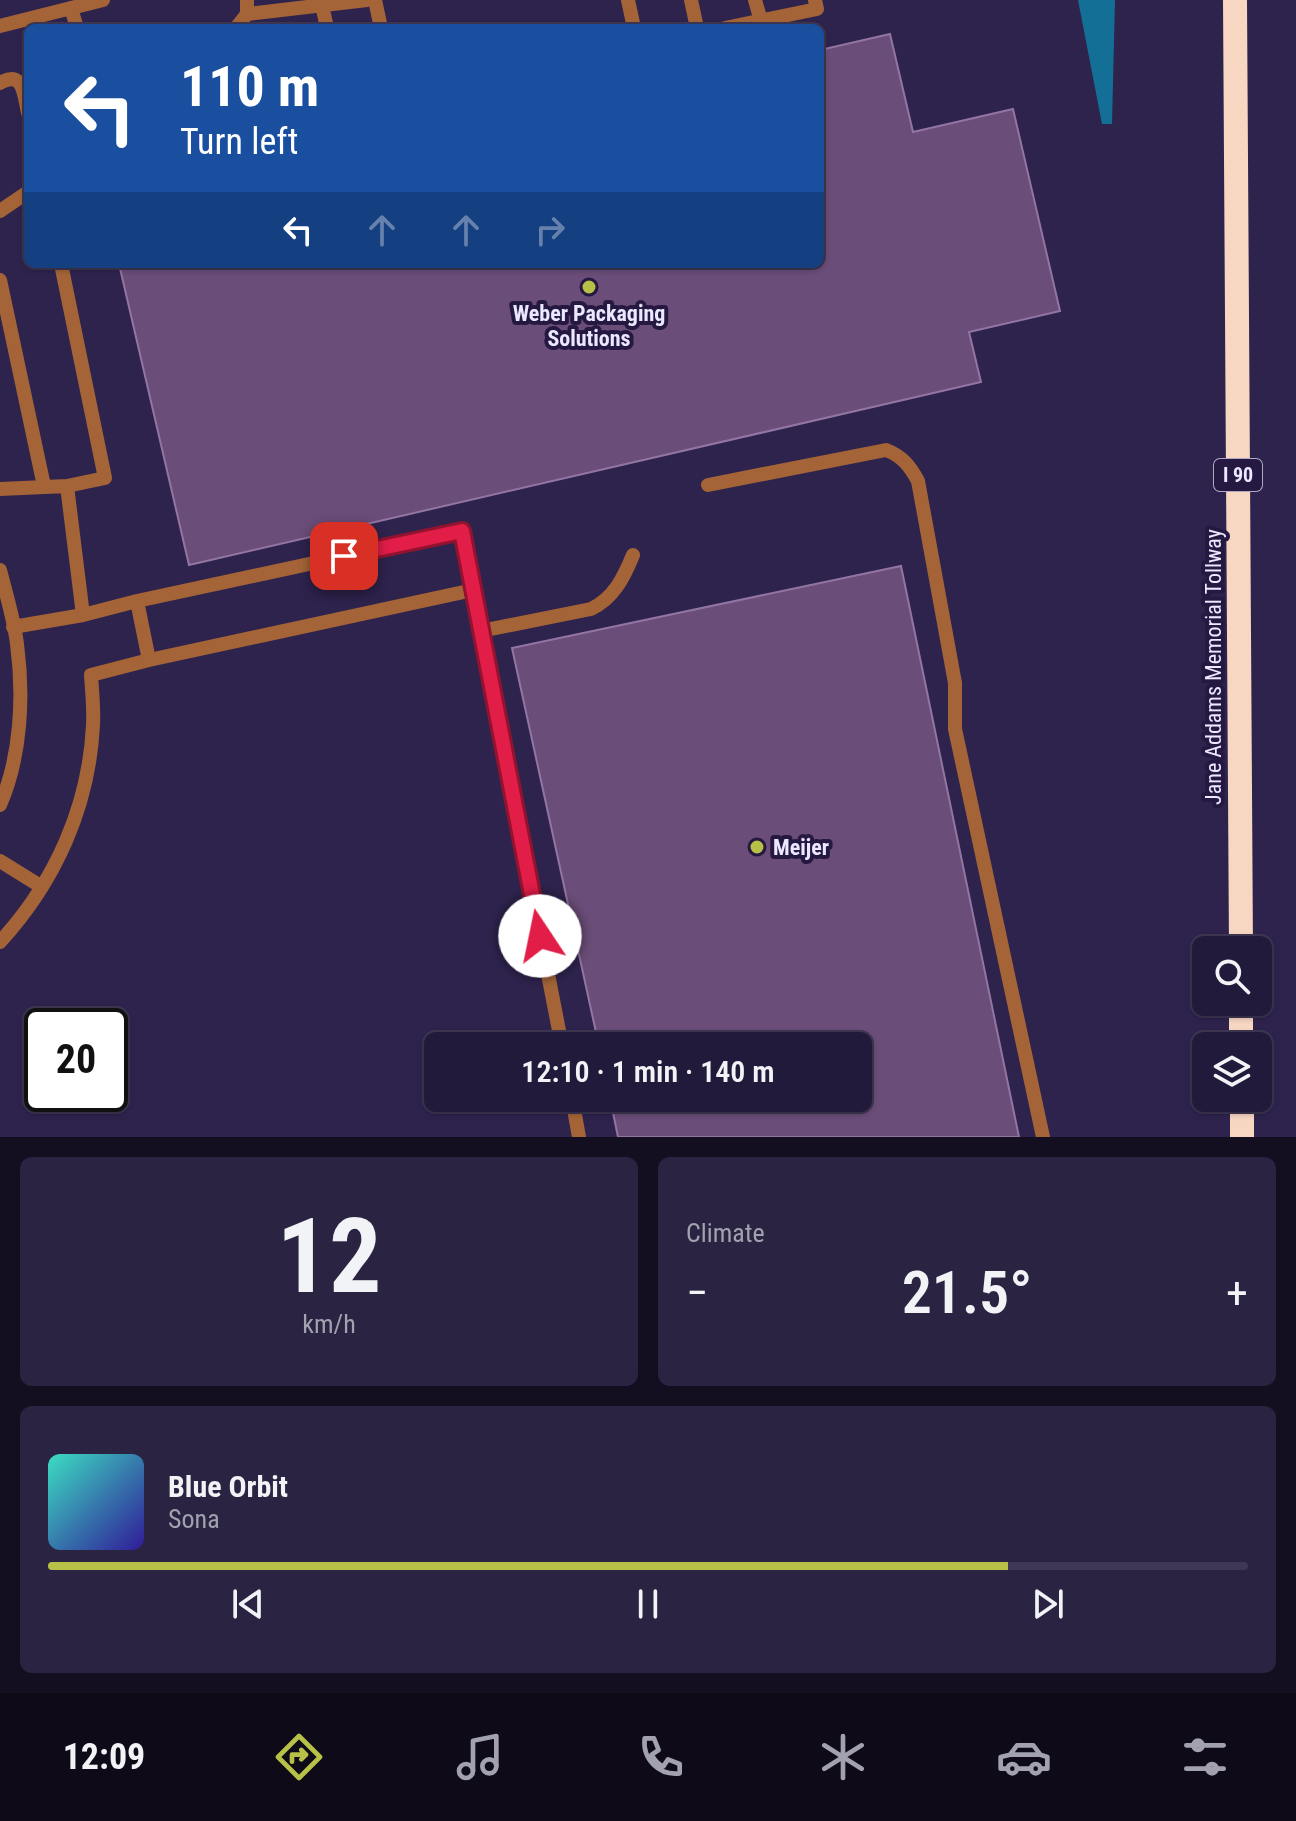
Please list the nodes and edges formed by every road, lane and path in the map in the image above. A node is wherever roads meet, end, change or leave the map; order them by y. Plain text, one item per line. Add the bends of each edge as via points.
1 (103, 0) edge
2 (367, 0) edge
3 (375, 0) edge
4 (628, 0) edge
5 (691, 0) edge
6 (755, 0) edge
7 (1235, 0) edge
8 (820, 3) edge
9 (322, 5) junction
10 (247, 7) edge
11 (71, 8) junction
12 (761, 21) junction
13 (76, 24) edge
14 (326, 24) edge
15 (380, 24) edge
16 (633, 24) edge
17 (696, 24) edge
18 (746, 24) edge
19 (0, 26) edge
20 (0, 83) edge
21 (24, 94) edge
22 (24, 195) edge
23 (0, 211) edge
24 (62, 268) edge
25 (0, 280) edge
26 (708, 485) dead end
27 (44, 486) junction
28 (67, 486) junction
29 (0, 489) edge
30 (633, 555) dead end
31 (0, 570) edge
32 (473, 590) junction
33 (137, 601) junction
34 (83, 615) junction
35 (13, 627) junction
36 (481, 631) junction
37 (149, 660) junction
38 (0, 805) edge
39 (0, 861) edge
40 (42, 887) junction
41 (1241, 936) edge
42 (0, 942) edge
43 (559, 1032) edge
44 (575, 1112) edge
45 (1242, 1112) edge
46 (579, 1137) edge
47 (1043, 1137) edge
48 (1242, 1137) edge

1 - 11 lane
2 - 9 lane
3 - 15 lane
4 - 16 lane
5 - 17 lane
6 - 12 lane
7 - 41 highway, Jane Addams Memorial Tollway / I 90
8 - 12 lane
9 - 10 lane
9 - 14 lane
11 - 13 lane
11 - 19 lane
12 - 18 lane
20 - 21 lane via 16,80
22 - 23 lane
24 - 28 lane via 105,478
25 - 27 lane
26 - 47 lane via 886,450 911,467 918,481 955,683 955,729
27 - 28 lane
27 - 29 lane
28 - 34 lane
30 - 36 lane via 622,581 604,603
31 - 35 lane
32 - 33 lane via 462,531
32 - 36 lane
32 - 37 lane
33 - 34 lane
33 - 37 lane
34 - 35 lane
35 - 38 lane via 19,696 16,757
36 - 43 lane
37 - 40 lane via 91,675 93,725 85,781 71,831
39 - 40 lane
40 - 42 lane
44 - 46 lane
45 - 48 highway

